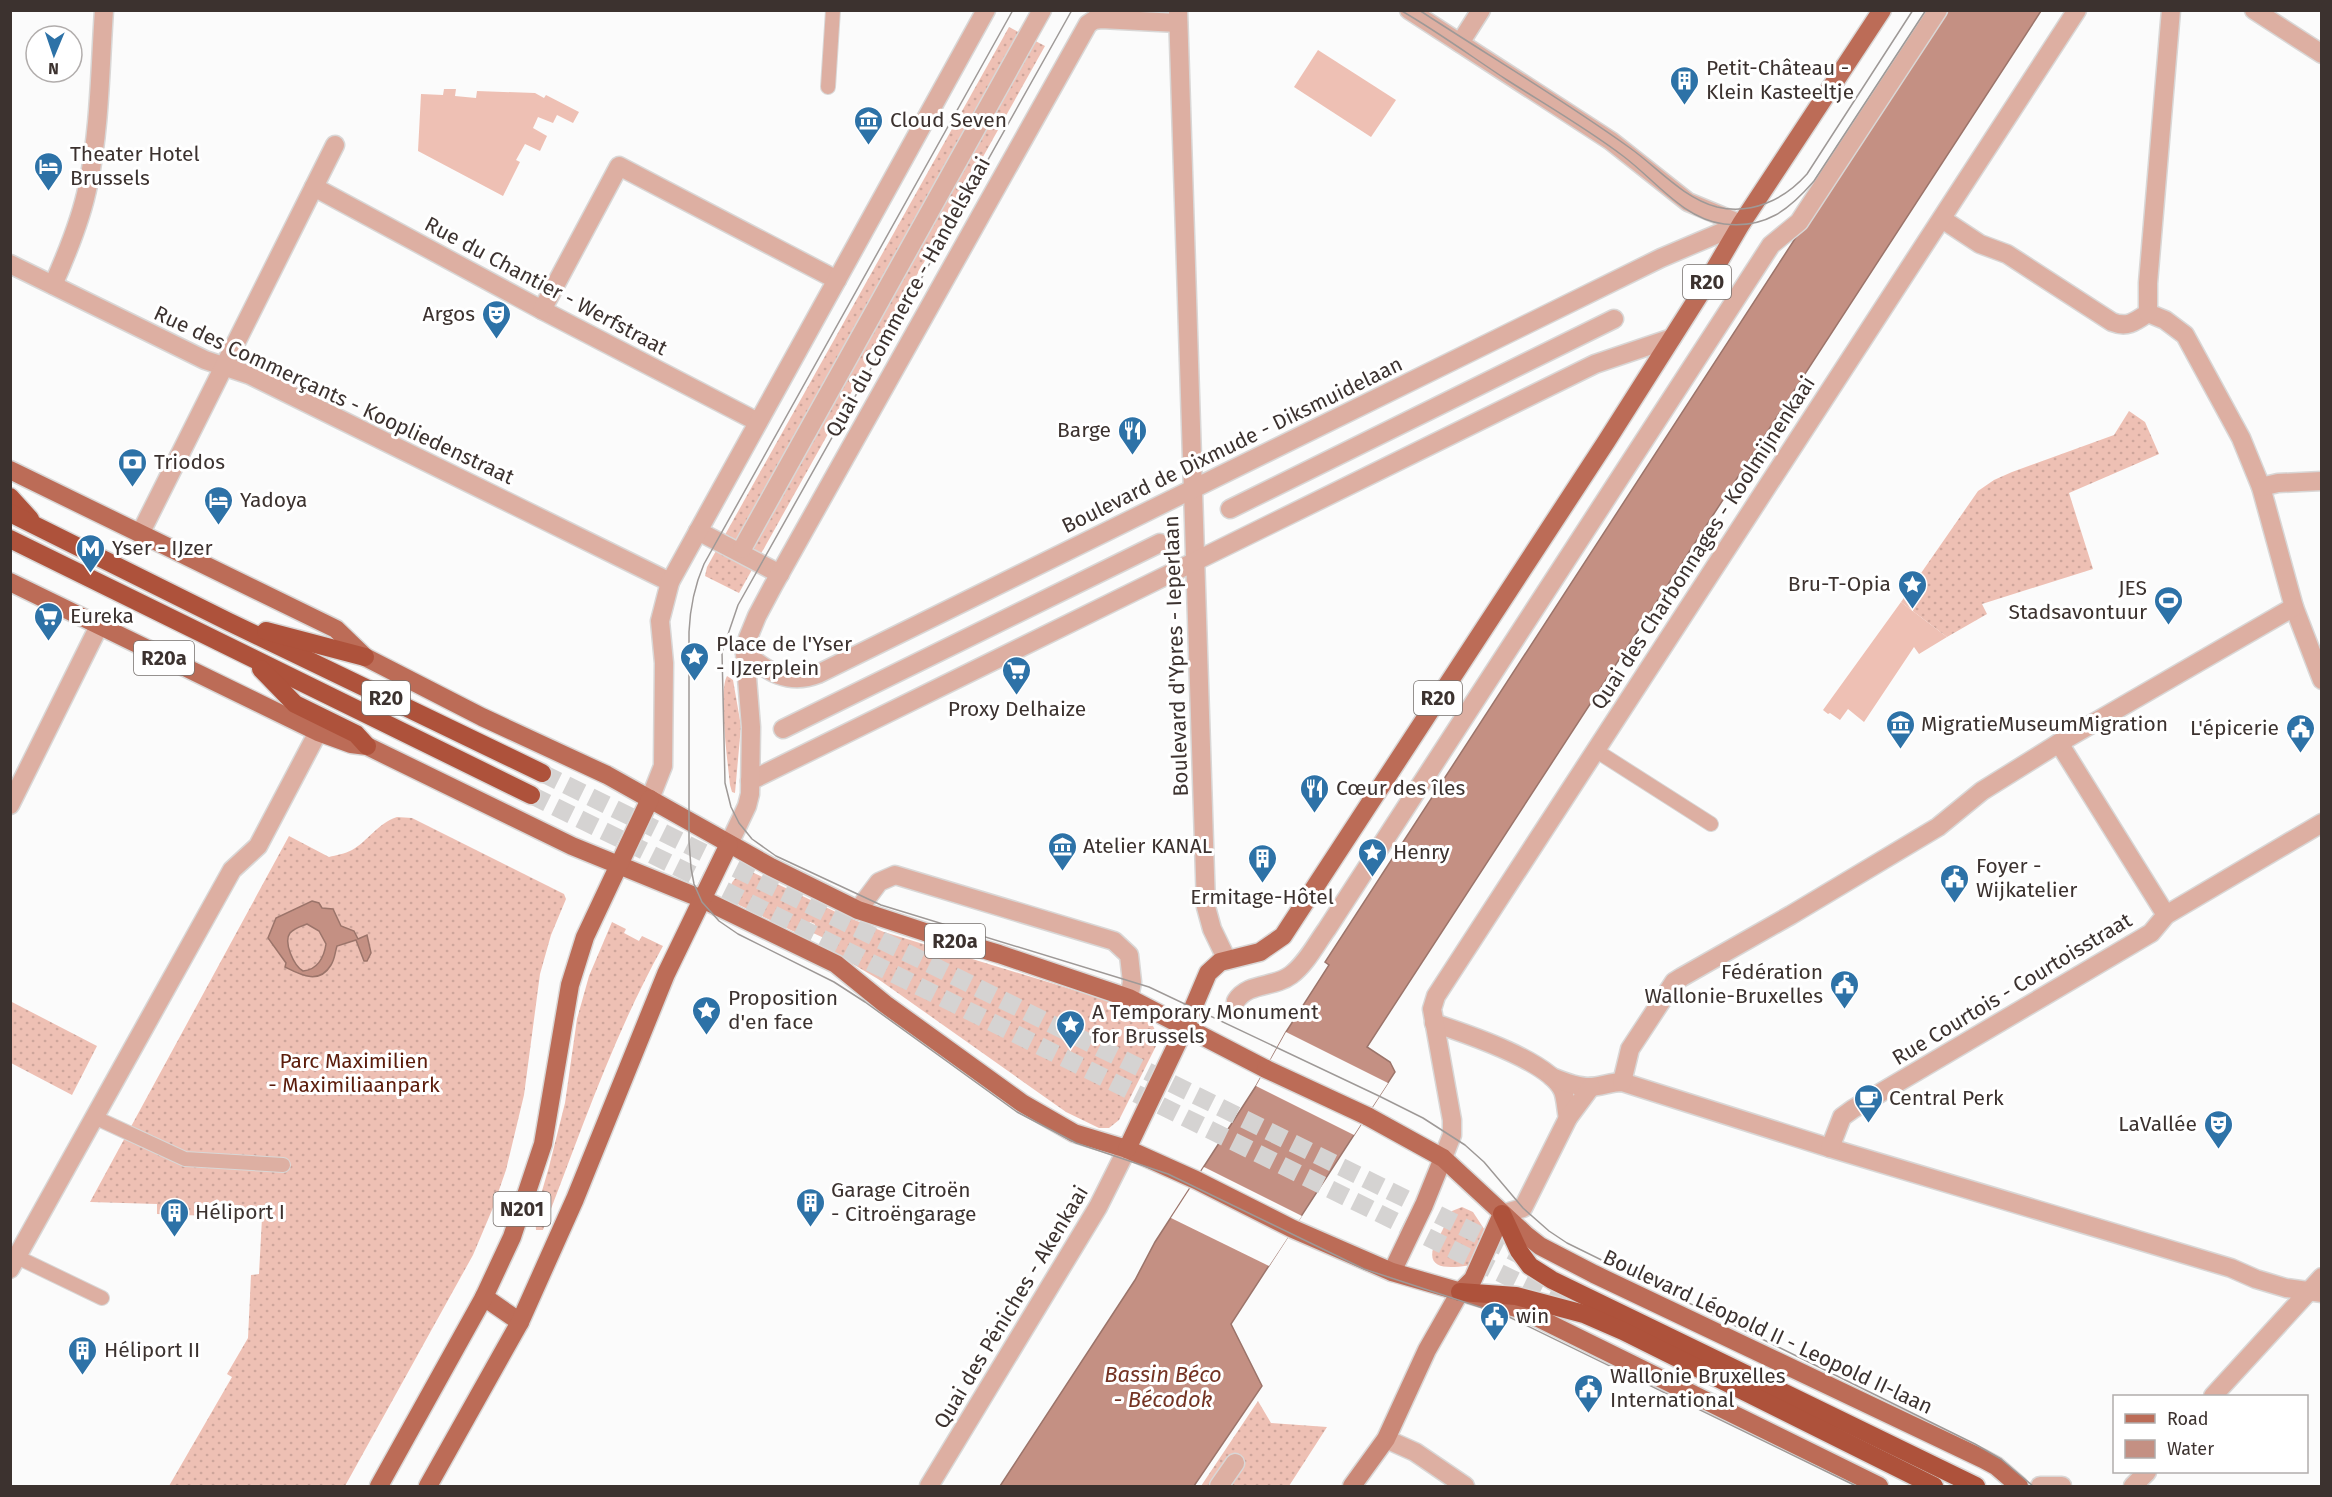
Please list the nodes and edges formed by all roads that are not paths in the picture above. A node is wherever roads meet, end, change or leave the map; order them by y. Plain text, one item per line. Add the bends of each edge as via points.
1 (104, 10) edge
2 (833, 10) edge
3 (970, 10) edge
4 (1041, 10) edge
5 (1408, 10) edge
6 (1481, 10) edge
7 (1882, 10) edge
8 (1938, 10) edge
9 (2076, 10) edge
10 (2171, 10) edge
11 (2254, 10) edge
12 (986, 11) edge
13 (1178, 17) edge
14 (1460, 43) junction
15 (2322, 54) edge
16 (828, 87) dead end
17 (335, 145) dead end
18 (314, 187) junction
19 (1942, 219) junction
20 (1740, 224) junction
21 (10, 264) edge
22 (837, 280) junction
23 (53, 285) junction
24 (542, 310) junction
25 (2148, 313) junction
26 (1614, 319) dead end
27 (1671, 338) junction
28 (224, 366) junction
29 (758, 422) junction
30 (10, 470) edge
31 (2322, 481) edge
32 (2261, 487) junction
33 (1194, 489) junction
34 (10, 496) edge
35 (1230, 509) dead end
36 (10, 513) edge
37 (35, 525) junction
38 (698, 531) junction
39 (140, 534) junction
40 (10, 539) edge
41 (1160, 543) dead end
42 (742, 549) dead end
43 (1196, 563) junction
44 (780, 574) junction
45 (10, 582) edge
46 (670, 582) junction
47 (2294, 607) junction
48 (229, 622) junction
49 (99, 626) junction
50 (745, 653) junction
51 (365, 657) junction
52 (252, 659) junction
53 (2322, 680) edge
54 (783, 729) dead end
55 (318, 732) junction
56 (2059, 742) junction
57 (367, 746) junction
58 (1595, 750) junction
59 (542, 773) tunnel mouth
60 (750, 781) junction
61 (531, 795) tunnel mouth
62 (650, 799) junction
63 (10, 805) edge
64 (1712, 824) dead end
65 (2322, 824) edge
66 (729, 844) junction
67 (618, 866) junction
68 (702, 899) junction
69 (858, 910) junction
70 (2166, 915) junction
71 (1227, 960) junction
72 (1129, 998) junction
73 (1236, 1001) dead end
74 (1434, 1023) junction
75 (1185, 1028) junction
76 (1552, 1077) junction
77 (1622, 1082) junction
78 (1591, 1087) junction
79 (94, 1117) junction
80 (1568, 1118) junction
81 (1830, 1148) junction
82 (1127, 1149) junction
83 (1443, 1158) junction
84 (283, 1165) dead end
85 (1502, 1214) junction
86 (14, 1263) edge
87 (1392, 1272) junction
88 (2317, 1287) edge
89 (1460, 1292) junction
90 (484, 1297) junction
91 (102, 1298) dead end
92 (520, 1322) junction
93 (2214, 1395) edge
94 (1386, 1440) junction
95 (1235, 1463) dead end
96 (2146, 1473) edge
97 (379, 1486) edge
98 (428, 1486) edge
99 (929, 1486) edge
100 (1219, 1486) edge
101 (1352, 1486) edge
102 (1465, 1486) edge
103 (1879, 1486) edge
104 (1934, 1486) edge
105 (1976, 1486) edge
106 (2018, 1486) edge
107 (2024, 1486) edge
108 (2040, 1486) edge
109 (2062, 1486) edge
110 (2133, 1486) edge

1 - 23 street via 96,135 88,187
2 - 16 lane
3 - 12 street
4 - 42 street
5 - 14 street
6 - 14 street
7 - 20 main road, R20
8 - 73 street, R20 via 1799,222 1771,245 1620,463 1291,975 1246,991
9 - 19 street, Quai des Charbonnages - Koolmijnenkaai
10 - 25 street
11 - 15 street
12 - 22 street
13 - 33 street, Boulevard d'Ypres - Ieperlaan
13 - 44 street, Quai du Commerce - Handelskaai via 1090,21
14 - 20 street via 1627,152 1688,202
17 - 18 street
18 - 24 street, Rue du Chantier - Werfstraat
18 - 28 street
19 - 25 street via 1980,244 2007,254 2112,322 2130,325
19 - 58 street, Quai des Charbonnages - Koolmijnenkaai via 1733,551
20 - 27 main road, R20
20 - 33 street, Boulevard de Dixmude - Diksmuidelaan via 1661,258
21 - 23 street, Rue des Commerçants - Koopliedenstraat
22 - 24 street via 619,166
22 - 29 street
23 - 28 street, Rue des Commerçants - Koopliedenstraat
24 - 29 street, Rue du Chantier - Werfstraat
25 - 32 street via 2185,335 2241,438
26 - 35 street
27 - 43 street via 1595,364
27 - 71 main road, R20 via 1283,936 1252,955
28 - 39 street
28 - 46 street, Rue des Commerçants - Koopliedenstraat via 260,380
29 - 38 street
30 - 39 main road
31 - 32 street
32 - 47 street
33 - 43 street, Boulevard d'Ypres - Ieperlaan
33 - 50 street, Boulevard de Dixmude - Diksmuidelaan via 808,677 779,676
34 - 37 highway
36 - 37 highway, R20
37 - 48 highway, R20
38 - 44 street
38 - 46 street
39 - 51 main road via 336,629
40 - 52 highway, R20
41 - 54 street
43 - 60 street
43 - 71 street, Boulevard d'Ypres - Ieperlaan via 1206,913
44 - 50 street, Quai du Commerce - Handelskaai via 757,616
45 - 49 main road, R20a
46 - 62 street via 660,621 664,663 663,766
47 - 53 street
47 - 56 street
48 - 51 highway
48 - 59 highway, R20
49 - 55 main road, R20a
49 - 63 street
50 - 60 street via 751,727
51 - 62 main road
52 - 57 highway via 295,704 356,734
52 - 61 highway, R20
55 - 57 main road, R20a
55 - 79 street via 258,846 232,870
56 - 70 street
56 - 77 street via 1982,791 1938,827 1674,982 1630,1049
57 - 67 main road, R20a
58 - 64 lane
58 - 74 street, Quai des Charbonnages - Koolmijnenkaai via 1437,996 1432,1009
60 - 66 street via 747,806
62 - 66 main road
62 - 67 main road
65 - 70 street, Rue Courtois - Courtoisstraat
66 - 68 main road
66 - 69 main road, R20a
67 - 68 main road
67 - 90 main road, N201 via 585,937 570,985 543,1144 512,1237
68 - 82 main road via 836,964 885,1004 1050,1121 1074,1133
68 - 92 main road, N201 via 666,974
69 - 72 main road, R20a
69 - 72 street via 879,882 895,875 1114,941 1129,955
70 - 81 street, Rue Courtois - Courtoisstraat via 2151,933 1852,1110 1842,1117
71 - 75 main road, R20 via 1208,973
72 - 75 main road, R20a
74 - 76 street via 1504,1048
74 - 83 street, Quai des Charbonnages - Koolmijnenkaai via 1452,1120 1452,1135
75 - 82 main road
75 - 83 main road, Boulevard Léopold II - Leopold II-laan / R20a, bridge via 1367,1116
76 - 78 street
76 - 80 street via 1563,1090
77 - 78 street
77 - 81 street
78 - 80 street
79 - 84 lane via 185,1159
79 - 86 street
80 - 85 street via 1523,1208
81 - 88 street via 2286,1288
82 - 87 main road
82 - 99 street, Quai des Péniches - Akenkaai via 1098,1207
83 - 85 main road, Boulevard Léopold II - Leopold II-laan
83 - 87 street
85 - 89 main road via 1473,1279
85 - 105 highway via 1530,1266 1552,1280
85 - 106 main road, Boulevard Léopold II - Leopold II-laan via 1526,1236 1563,1259 1983,1459
86 - 91 lane
87 - 89 main road
88 - 93 street
89 - 94 street via 1427,1350
89 - 103 main road via 1511,1306
89 - 104 highway via 1516,1296 1584,1314
90 - 92 main road
90 - 97 main road, N201
92 - 98 main road, N201
94 - 101 street
94 - 102 street via 1415,1452
95 - 100 street
96 - 110 street
106 - 107 street, Boulevard Léopold II - Leopold II-laan
108 - 109 street

